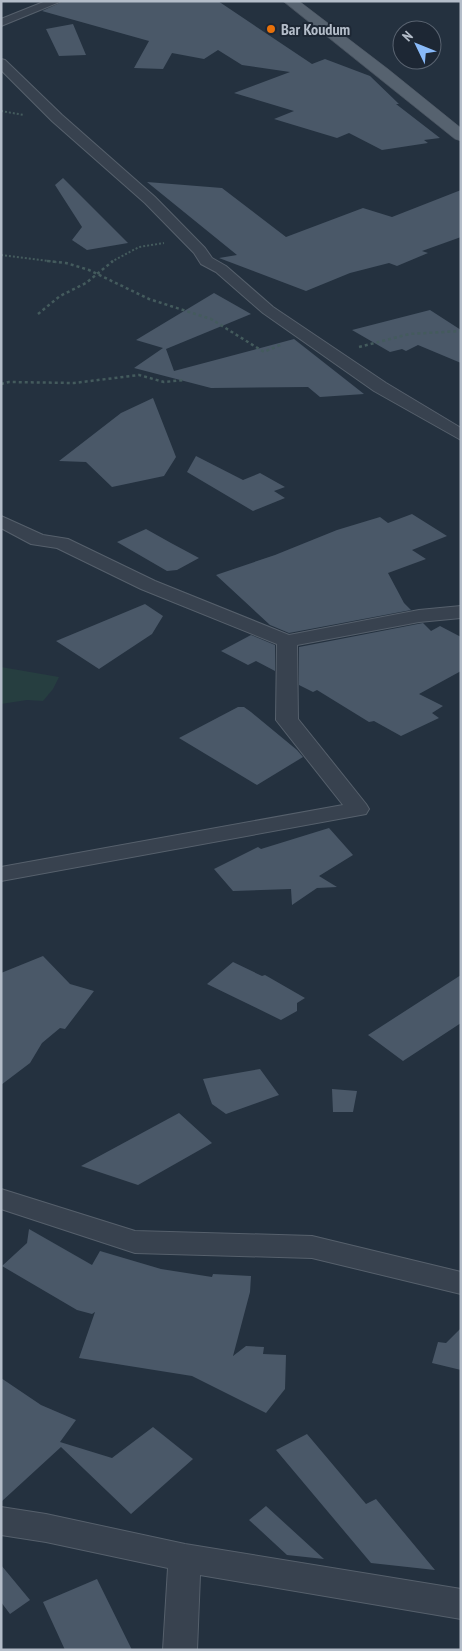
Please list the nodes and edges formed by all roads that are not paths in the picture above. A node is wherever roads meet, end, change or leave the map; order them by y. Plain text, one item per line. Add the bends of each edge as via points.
1 (57, 1) edge
2 (290, 1) edge
3 (1, 23) edge
4 (1, 63) edge
5 (461, 136) edge
6 (461, 435) edge
7 (1, 520) edge
8 (461, 612) edge
9 (287, 641) junction
10 (1, 874) edge
11 (1, 1199) edge
12 (461, 1284) edge
13 (1, 1521) edge
14 (185, 1558) junction
15 (461, 1604) edge
16 (180, 1650) edge

1 - 3 street
2 - 5 main road
4 - 6 street via 57,118 150,200 206,261 221,269 268,310 380,387
7 - 9 street via 38,540 61,543 148,585
8 - 9 street via 419,616
9 - 10 street via 287,720 358,809
11 - 12 street via 135,1242 312,1247
13 - 14 street
14 - 15 street
14 - 16 street

